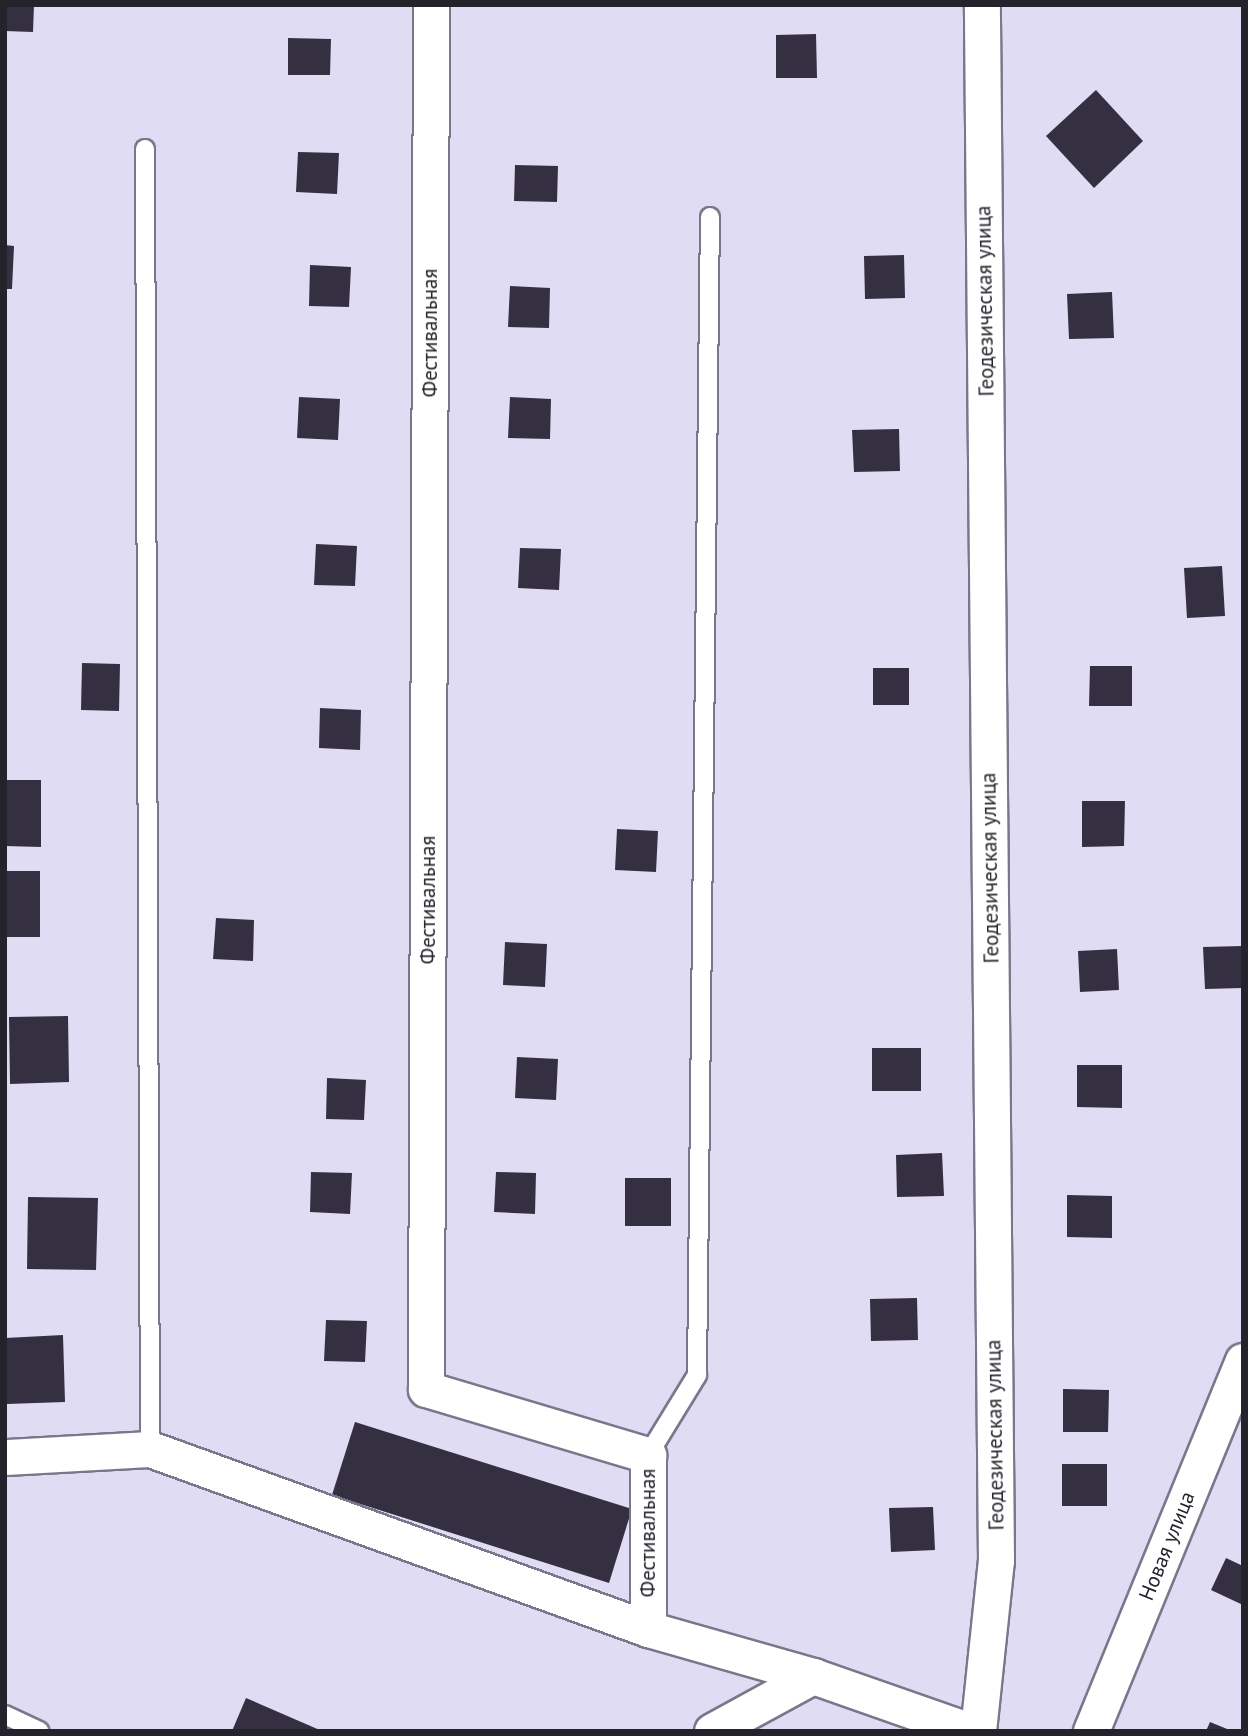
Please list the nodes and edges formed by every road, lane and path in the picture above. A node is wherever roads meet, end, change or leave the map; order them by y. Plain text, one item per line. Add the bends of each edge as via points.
1 (431, 5) edge
2 (982, 5) edge
3 (145, 149) dead end
4 (710, 218) dead end
5 (1243, 1360) edge
6 (150, 1449) junction
7 (648, 1455) junction
8 (5, 1457) edge
9 (648, 1629) junction
10 (813, 1676) junction
11 (5, 1715) edge
12 (40, 1731) edge
13 (712, 1731) edge
14 (970, 1731) edge
15 (978, 1731) edge
16 (1091, 1731) edge

1 - 7 street, Фестивальная via 426,1389
2 - 15 street, Геодезическая улица via 996,1561
3 - 6 lane
4 - 7 lane via 697,1375
5 - 16 street, Новая улица
6 - 8 street
6 - 9 street
7 - 9 street, Фестивальная
9 - 10 street
10 - 13 street
10 - 14 street
11 - 12 lane

